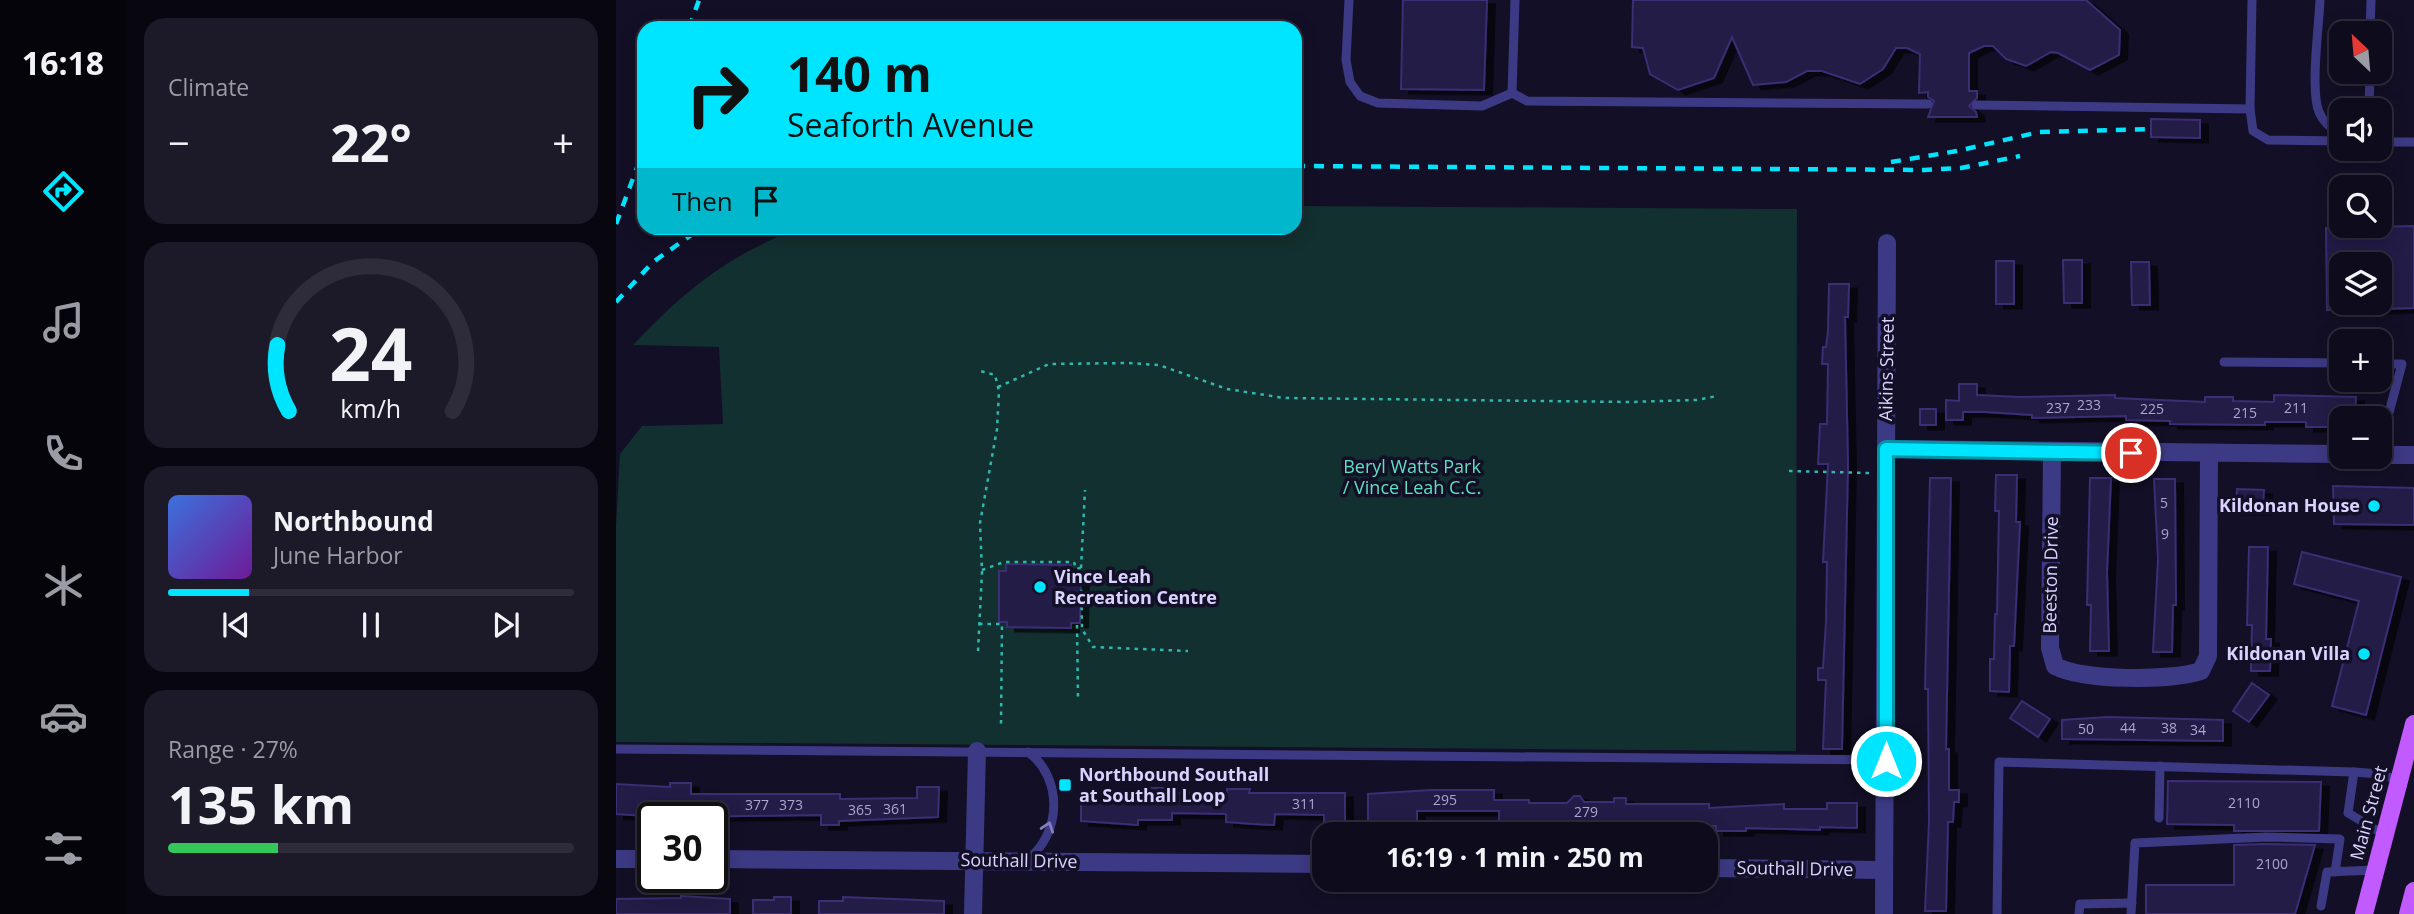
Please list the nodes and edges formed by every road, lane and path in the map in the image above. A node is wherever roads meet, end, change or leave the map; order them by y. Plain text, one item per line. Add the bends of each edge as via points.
1 (1349, 0) edge
2 (1515, 0) edge
3 (2252, 0) edge
4 (2320, 0) edge
5 (2371, 0) edge
6 (2370, 21) edge
7 (1512, 93) junction
8 (1928, 104) dead end
9 (1976, 105) dead end
10 (2250, 108) junction
11 (2329, 126) edge
12 (2329, 141) edge
13 (2392, 142) edge
14 (2414, 142) edge
15 (1887, 243) dead end
16 (2224, 362) dead end
17 (2329, 363) edge
18 (2392, 364) edge
19 (980, 371) dead end
20 (998, 387) junction
21 (1717, 396) dead end
22 (2391, 406) edge
23 (1886, 449) junction
24 (2052, 452) junction
25 (2209, 454) junction
26 (2329, 454) edge
27 (2392, 455) edge
28 (2414, 455) edge
29 (1789, 471) dead end
30 (1886, 473) junction
31 (1085, 490) dead end
32 (1081, 568) junction
33 (982, 570) junction
34 (979, 624) junction
35 (1077, 625) dead end
36 (978, 651) dead end
37 (1188, 651) dead end
38 (1077, 699) dead end
39 (1001, 724) dead end
40 (2414, 724) edge
41 (616, 749) edge
42 (977, 751) junction
43 (1027, 752) junction
44 (1886, 761) junction
45 (2160, 766) junction
46 (2354, 772) junction
47 (2405, 776) edge
48 (2159, 818) dead end
49 (2385, 835) junction
50 (616, 859) edge
51 (637, 859) edge
52 (728, 859) edge
53 (974, 860) junction
54 (1026, 861) junction
55 (1312, 864) edge
56 (1718, 869) edge
57 (1883, 870) junction
58 (2376, 870) junction
59 (2335, 872) junction
60 (2414, 891) edge
61 (2132, 903) junction
62 (2321, 906) dead end
63 (974, 914) edge
64 (1884, 914) edge
65 (1997, 914) edge
66 (2079, 914) edge
67 (2131, 914) edge
68 (2364, 914) edge
69 (2408, 914) edge

1 - 7 lane via 1346,60 1350,82 1360,96 1378,103 1482,106
2 - 7 lane
3 - 10 lane
4 - 11 lane via 2316,90 2319,112
5 - 6 lane
7 - 8 lane via 1527,101
9 - 10 lane
10 - 12 lane via 2253,131 2268,140
13 - 14 lane
15 - 23 street, Aikins Street
16 - 17 lane
18 - 22 lane via 2402,364
19 - 20 path via 995,375
20 - 21 path via 1049,364 1128,363 1159,365 1238,392 1284,398 1630,402
20 - 33 path via 997,429 980,523
23 - 24 street
23 - 30 street, Aikins Street
24 - 25 street
24 - 25 street, Beeston Drive via 2050,648 2055,666 2072,675 2182,677 2201,671 2208,656
25 - 26 street
27 - 28 street
29 - 30 path
30 - 44 street, Aikins Street
31 - 32 path
32 - 33 path via 1076,569 1074,562 1004,562
32 - 37 path via 1082,629 1093,647
33 - 34 path
34 - 36 path
34 - 39 path via 1002,624
35 - 38 path
40 - 47 main road, Main Street
41 - 42 lane
42 - 43 lane
42 - 53 street
43 - 44 lane
54 -> 43 lane via 1048,832 1054,804 1049,774
44 - 57 street, Aikins Street
45 - 46 lane
45 - 48 lane
45 - 65 lane via 1999,762
46 - 47 lane
46 - 49 lane via 2348,813
47 - 49 main road, Main Street
49 - 58 main road, Main Street
50 - 51 street
52 - 53 street, Southall Drive
53 - 54 street, Southall Drive
53 - 63 street
54 - 55 street, Southall Drive
56 - 57 street, Southall Drive
57 - 64 street, Aikins Street
58 - 59 lane
58 - 68 main road, Main Street
59 - 61 lane via 2340,839 2135,843
59 - 62 lane via 2327,872
60 - 69 main road
61 - 66 lane via 2080,904
61 - 67 lane

